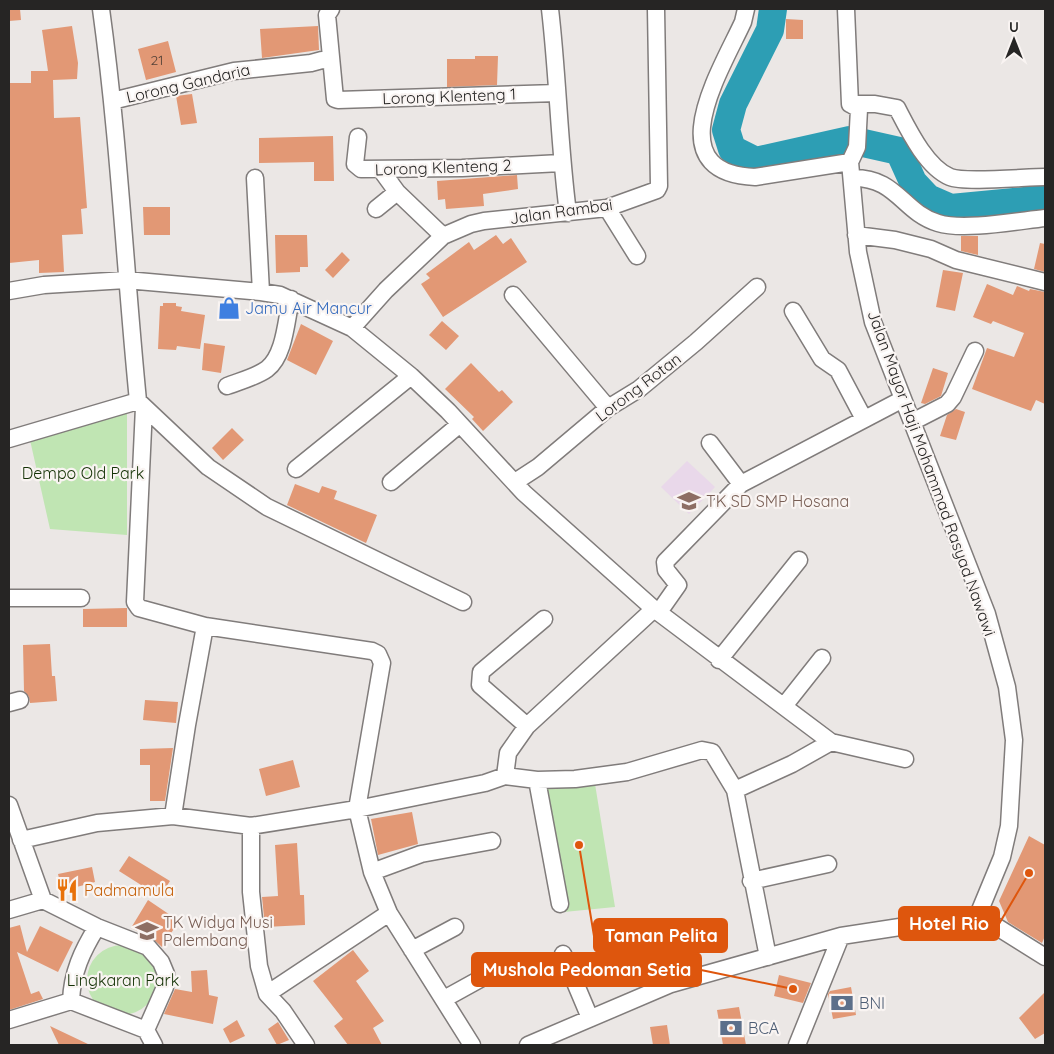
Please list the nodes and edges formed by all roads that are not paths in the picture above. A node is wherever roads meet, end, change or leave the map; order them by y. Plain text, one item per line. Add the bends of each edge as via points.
1 (101, 9) edge
2 (331, 9) edge
3 (550, 9) edge
4 (656, 9) edge
5 (746, 9) edge
6 (846, 9) edge
7 (331, 61) junction
8 (557, 93) junction
9 (112, 101) junction
10 (854, 107) junction
11 (358, 137) dead end
12 (854, 154) junction
13 (561, 163) junction
14 (381, 170) junction
15 (1045, 177) edge
16 (255, 178) dead end
17 (852, 178) junction
18 (398, 192) junction
19 (607, 208) junction
20 (376, 209) dead end
21 (568, 213) junction
22 (1045, 218) edge
23 (856, 234) junction
24 (443, 236) junction
25 (637, 256) dead end
26 (126, 280) junction
27 (1045, 282) edge
28 (756, 287) dead end
29 (9, 291) edge
30 (261, 292) junction
31 (513, 295) dead end
32 (291, 299) junction
33 (793, 311) dead end
34 (352, 328) junction
35 (975, 351) dead end
36 (411, 376) junction
37 (227, 386) dead end
38 (903, 399) junction
39 (141, 404) junction
40 (608, 408) junction
41 (864, 419) junction
42 (912, 422) junction
43 (460, 424) junction
44 (9, 439) edge
45 (710, 443) dead end
46 (296, 469) dead end
47 (391, 482) dead end
48 (515, 482) junction
49 (741, 484) junction
50 (799, 560) dead end
51 (9, 598) edge
52 (81, 598) dead end
53 (463, 602) dead end
54 (657, 610) junction
55 (544, 619) dead end
56 (205, 626) junction
57 (822, 658) dead end
58 (720, 660) junction
59 (784, 706) junction
60 (527, 726) junction
61 (831, 742) junction
62 (905, 759) dead end
63 (505, 776) junction
64 (537, 780) junction
65 (735, 790) junction
66 (9, 805) edge
67 (357, 809) junction
68 (173, 816) junction
69 (251, 826) junction
70 (21, 840) junction
71 (492, 840) dead end
72 (828, 864) dead end
73 (372, 872) junction
74 (751, 882) junction
75 (43, 900) junction
76 (560, 904) dead end
77 (9, 910) edge
78 (389, 914) junction
79 (978, 914) junction
80 (97, 927) junction
81 (455, 928) dead end
82 (841, 936) junction
83 (412, 950) junction
84 (563, 954) dead end
85 (1045, 957) edge
86 (768, 958) junction
87 (482, 978) dead end
88 (267, 994) junction
89 (444, 999) junction
90 (71, 1001) junction
91 (590, 1018) junction
92 (9, 1020) edge
93 (146, 1030) junction
94 (154, 1045) edge
95 (306, 1045) edge
96 (472, 1045) edge
97 (528, 1045) edge
98 (797, 1045) edge

1 - 9 street
2 - 7 street via 327,15
3 - 8 street
4 - 19 street, Jalan Rambai via 659,186 650,194
5 - 12 street via 700,126 701,146 715,167 755,177
6 - 10 street
7 - 8 street, Lorong Klenteng 1 via 335,99 341,100
7 - 9 street, Lorong Gandaria via 234,71
8 - 13 street
9 - 26 street
10 - 12 street, Jalan Mayor Haji Mohammad Rasyad Nawawi
10 - 15 street via 875,104 897,108 912,138 933,164 950,177
11 - 14 street, Lorong Klenteng 2 via 354,164 362,169
12 - 17 street, Jalan Mayor Haji Mohammad Rasyad Nawawi
13 - 14 street, Lorong Klenteng 2
13 - 21 street
14 - 18 street
16 - 30 street
17 - 22 street via 880,182 925,218 939,224 956,226
17 - 23 street, Jalan Mayor Haji Mohammad Rasyad Nawawi
18 - 20 street
18 - 24 street
19 - 21 street, Jalan Rambai
19 - 25 street
21 - 24 street, Jalan Rambai via 484,221
23 - 27 street via 931,249 956,260
23 - 38 street, Jalan Mayor Haji Mohammad Rasyad Nawawi via 873,322
24 - 34 street, Jalan Rambai via 386,290
26 - 29 street via 44,285
26 - 30 street
26 - 39 street
28 - 40 street, Lorong Rotan via 639,389
30 - 32 street
31 - 40 street
32 - 34 street
32 - 37 street via 280,351 274,361 267,368
33 - 41 street via 822,359 838,370
34 - 36 street
35 - 42 street via 953,398
36 - 43 street
36 - 46 street
38 - 41 street
38 - 42 street, Jalan Mayor Haji Mohammad Rasyad Nawawi
39 - 44 street
39 - 53 street via 208,467 267,506
39 - 56 street via 134,602 139,608
40 - 48 street, Lorong Rotan via 538,467
41 - 49 street
42 - 79 street, Jalan Mayor Haji Mohammad Rasyad Nawawi via 986,614 1007,687 1014,740 1008,826 1002,857
43 - 47 street
43 - 48 street
45 - 49 street
48 - 54 street
49 - 54 street via 665,562 666,570 678,585
50 - 58 street
51 - 52 street
54 - 58 street
54 - 60 street
55 - 60 street via 479,676 480,686
56 - 67 street via 378,654 382,663
56 - 68 street
57 - 59 street
58 - 59 street
59 - 61 street
60 - 63 street via 508,753
61 - 62 street
61 - 65 street
63 - 64 street
63 - 67 street
64 - 65 street via 627,772 702,750 712,752
64 - 76 street
65 - 74 street
66 - 70 street
67 - 69 street
67 - 73 street
68 - 69 street
68 - 70 street via 97,823
69 - 88 street via 250,892 259,966
70 - 75 street
71 - 73 street via 421,854
72 - 74 street
73 - 78 street
74 - 86 street
75 - 77 street
75 - 80 street
78 - 83 street
78 - 88 street
79 - 82 street
79 - 85 street
80 - 90 street via 84,947 72,981
80 - 93 street via 148,946 161,962 166,974 166,987
81 - 83 street
82 - 86 street
82 - 98 street
83 - 89 street
84 - 91 street
86 - 91 street via 671,984
87 - 89 street
88 - 95 street
89 - 96 street
90 - 92 street
90 - 93 street
91 - 97 street
93 - 94 street

